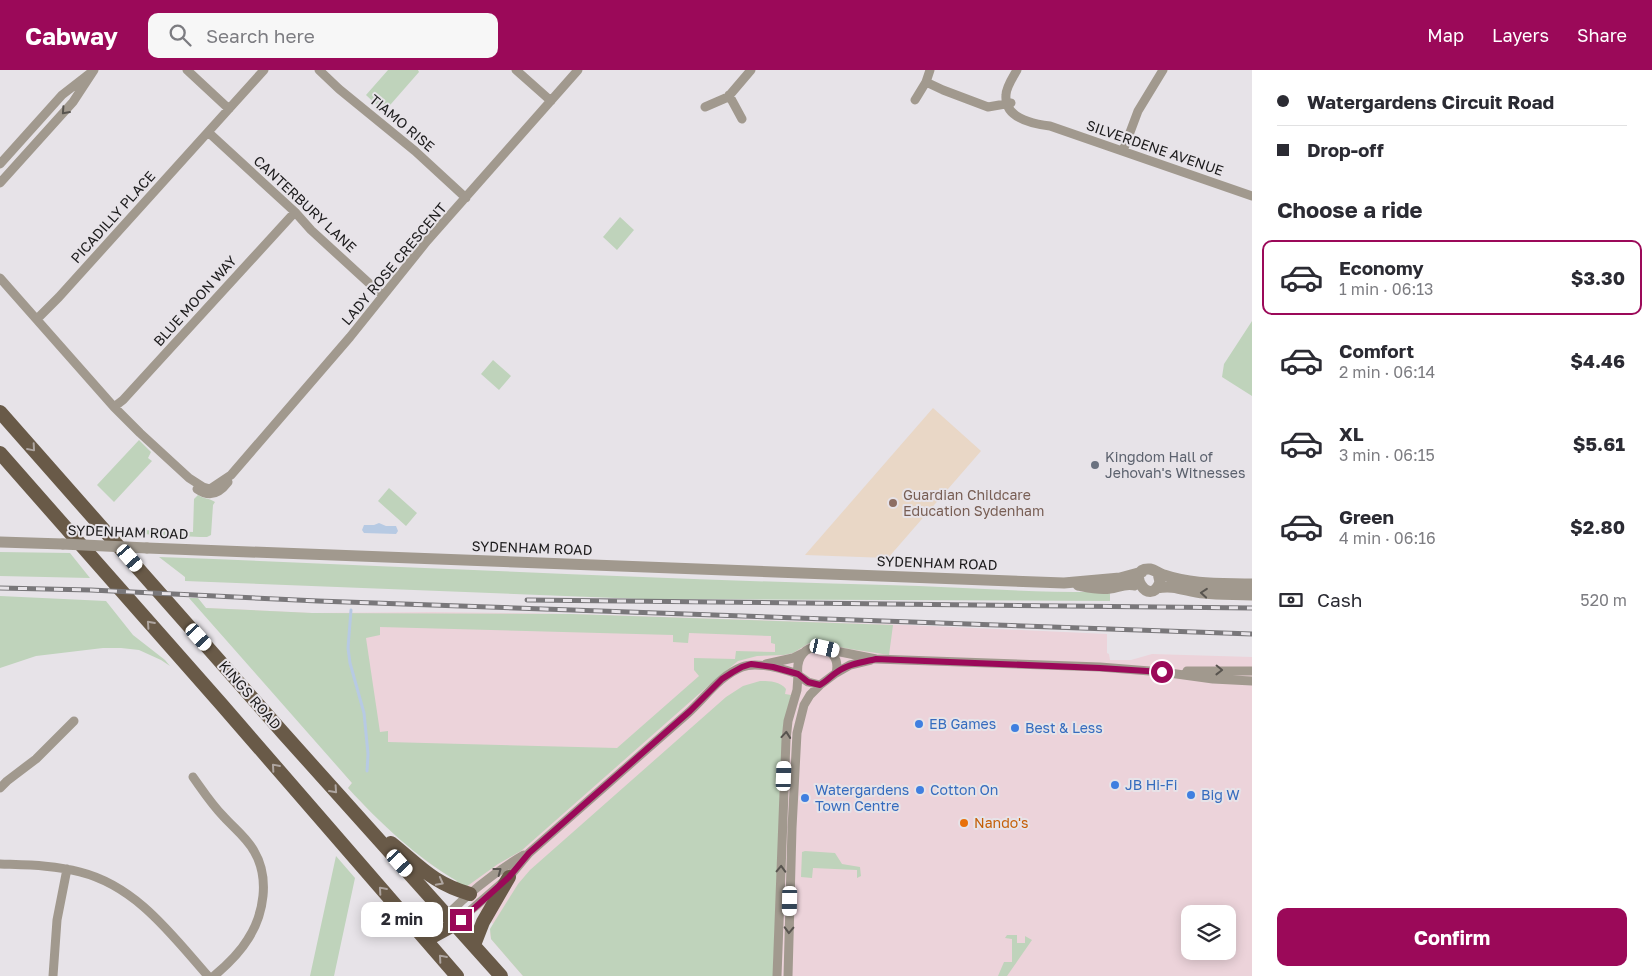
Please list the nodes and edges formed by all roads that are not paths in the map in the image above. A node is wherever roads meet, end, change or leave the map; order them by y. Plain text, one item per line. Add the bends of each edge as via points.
1 (93, 70) edge
2 (187, 70) edge
3 (264, 70) edge
4 (319, 70) edge
5 (516, 70) edge
6 (578, 70) edge
7 (752, 70) edge
8 (930, 70) edge
9 (1017, 70) edge
10 (1164, 70) edge
11 (926, 82) junction
12 (730, 95) junction
13 (915, 100) dead end
14 (551, 101) junction
15 (1010, 103) junction
16 (704, 107) dead end
17 (229, 109) junction
18 (742, 119) dead end
19 (208, 132) junction
20 (1123, 151) junction
21 (0, 164) edge
22 (0, 183) edge
23 (1252, 196) edge
24 (466, 198) junction
25 (296, 212) junction
26 (0, 278) edge
27 (383, 296) junction
28 (37, 319) junction
29 (114, 407) junction
30 (0, 412) edge
31 (0, 453) edge
32 (0, 542) edge
33 (1142, 572) junction
34 (1158, 573) junction
35 (1064, 583) junction
36 (1252, 584) edge
37 (1141, 587) junction
38 (1157, 588) junction
39 (1252, 595) edge
40 (825, 648) junction
41 (805, 652) junction
42 (876, 659) junction
43 (758, 665) junction
44 (1252, 671) edge
45 (1162, 672) junction
46 (836, 673) junction
47 (798, 675) junction
48 (1252, 681) edge
49 (820, 685) junction
50 (74, 721) dead end
51 (193, 777) dead end
52 (0, 788) edge
53 (360, 820) junction
54 (529, 853) junction
55 (0, 864) edge
56 (66, 869) junction
57 (509, 877) junction
58 (470, 894) junction
59 (451, 920) junction
60 (426, 940) junction
61 (474, 945) junction
62 (54, 976) edge
63 (208, 976) edge
64 (214, 976) edge
65 (458, 976) edge
66 (501, 976) edge
67 (777, 976) edge
68 (788, 976) edge

1 - 21 street via 62,95
1 -> 22 street via 73,102
2 - 17 street
3 - 17 street, PICADILLY PLACE
4 - 24 street, TIAMO RISE
5 - 14 street
6 - 14 street, LADY ROSE CRESCENT
7 - 12 street
8 - 11 street
9 - 15 street via 1006,95
10 - 20 street via 1138,111
11 - 13 street
11 - 15 street via 988,107
12 - 16 street
12 - 18 street
14 - 24 street, LADY ROSE CRESCENT
15 - 20 street, SILVERDENE AVENUE via 1010,111 1020,118
17 - 19 street, PICADILLY PLACE
19 - 25 street, CANTERBURY LANE
19 - 28 street, PICADILLY PLACE
20 - 23 street, SILVERDENE AVENUE
24 - 27 street, LADY ROSE CRESCENT
25 - 27 street, CANTERBURY LANE via 311,230
25 - 29 street, BLUE MOON WAY via 124,400
26 - 28 street, LADY ROSE CRESCENT
27 - 29 street, LADY ROSE CRESCENT via 231,475 210,489 189,478
28 - 29 street, LADY ROSE CRESCENT
30 -> 53 main road, KINGS ROAD
60 -> 31 main road, KINGS ROAD
32 - 35 street, SYDENHAM ROAD, bridge
33 - 34 street via 1150,569
33 - 35 street, SYDENHAM ROAD via 1120,578
33 - 37 street via 1139,578
34 - 36 street via 1192,582
34 - 38 street via 1160,582
35 - 37 street, SYDENHAM ROAD via 1097,588 1127,584
37 - 38 street via 1147,591
39 -> 38 street via 1205,594 1174,586
40 - 41 street via 814,647
40 - 42 street
40 - 46 street via 836,662
41 - 43 street via 793,658
41 - 47 street via 798,660
42 - 45 street
42 - 46 street via 856,663
43 - 47 street
43 - 54 street via 742,667 722,679
45 -> 44 street
45 - 48 street
46 - 49 street
47 - 49 street
67 -> 47 street via 786,740
49 -> 68 street via 804,705 797,733
50 - 52 street via 36,759
51 - 64 street via 254,850 264,880 254,928 248,940
53 -> 58 main road via 433,879
53 - 59 main road, KINGS ROAD
54 - 57 street
58 -> 54 street via 506,865
55 - 56 street
56 - 62 street via 57,920
56 - 63 street via 92,875 129,894 158,920
57 - 59 street
57 - 61 main road via 482,922
58 - 59 street
59 - 60 main road
59 - 61 main road, KINGS ROAD
65 -> 60 main road, KINGS ROAD
61 - 66 main road, KINGS ROAD

